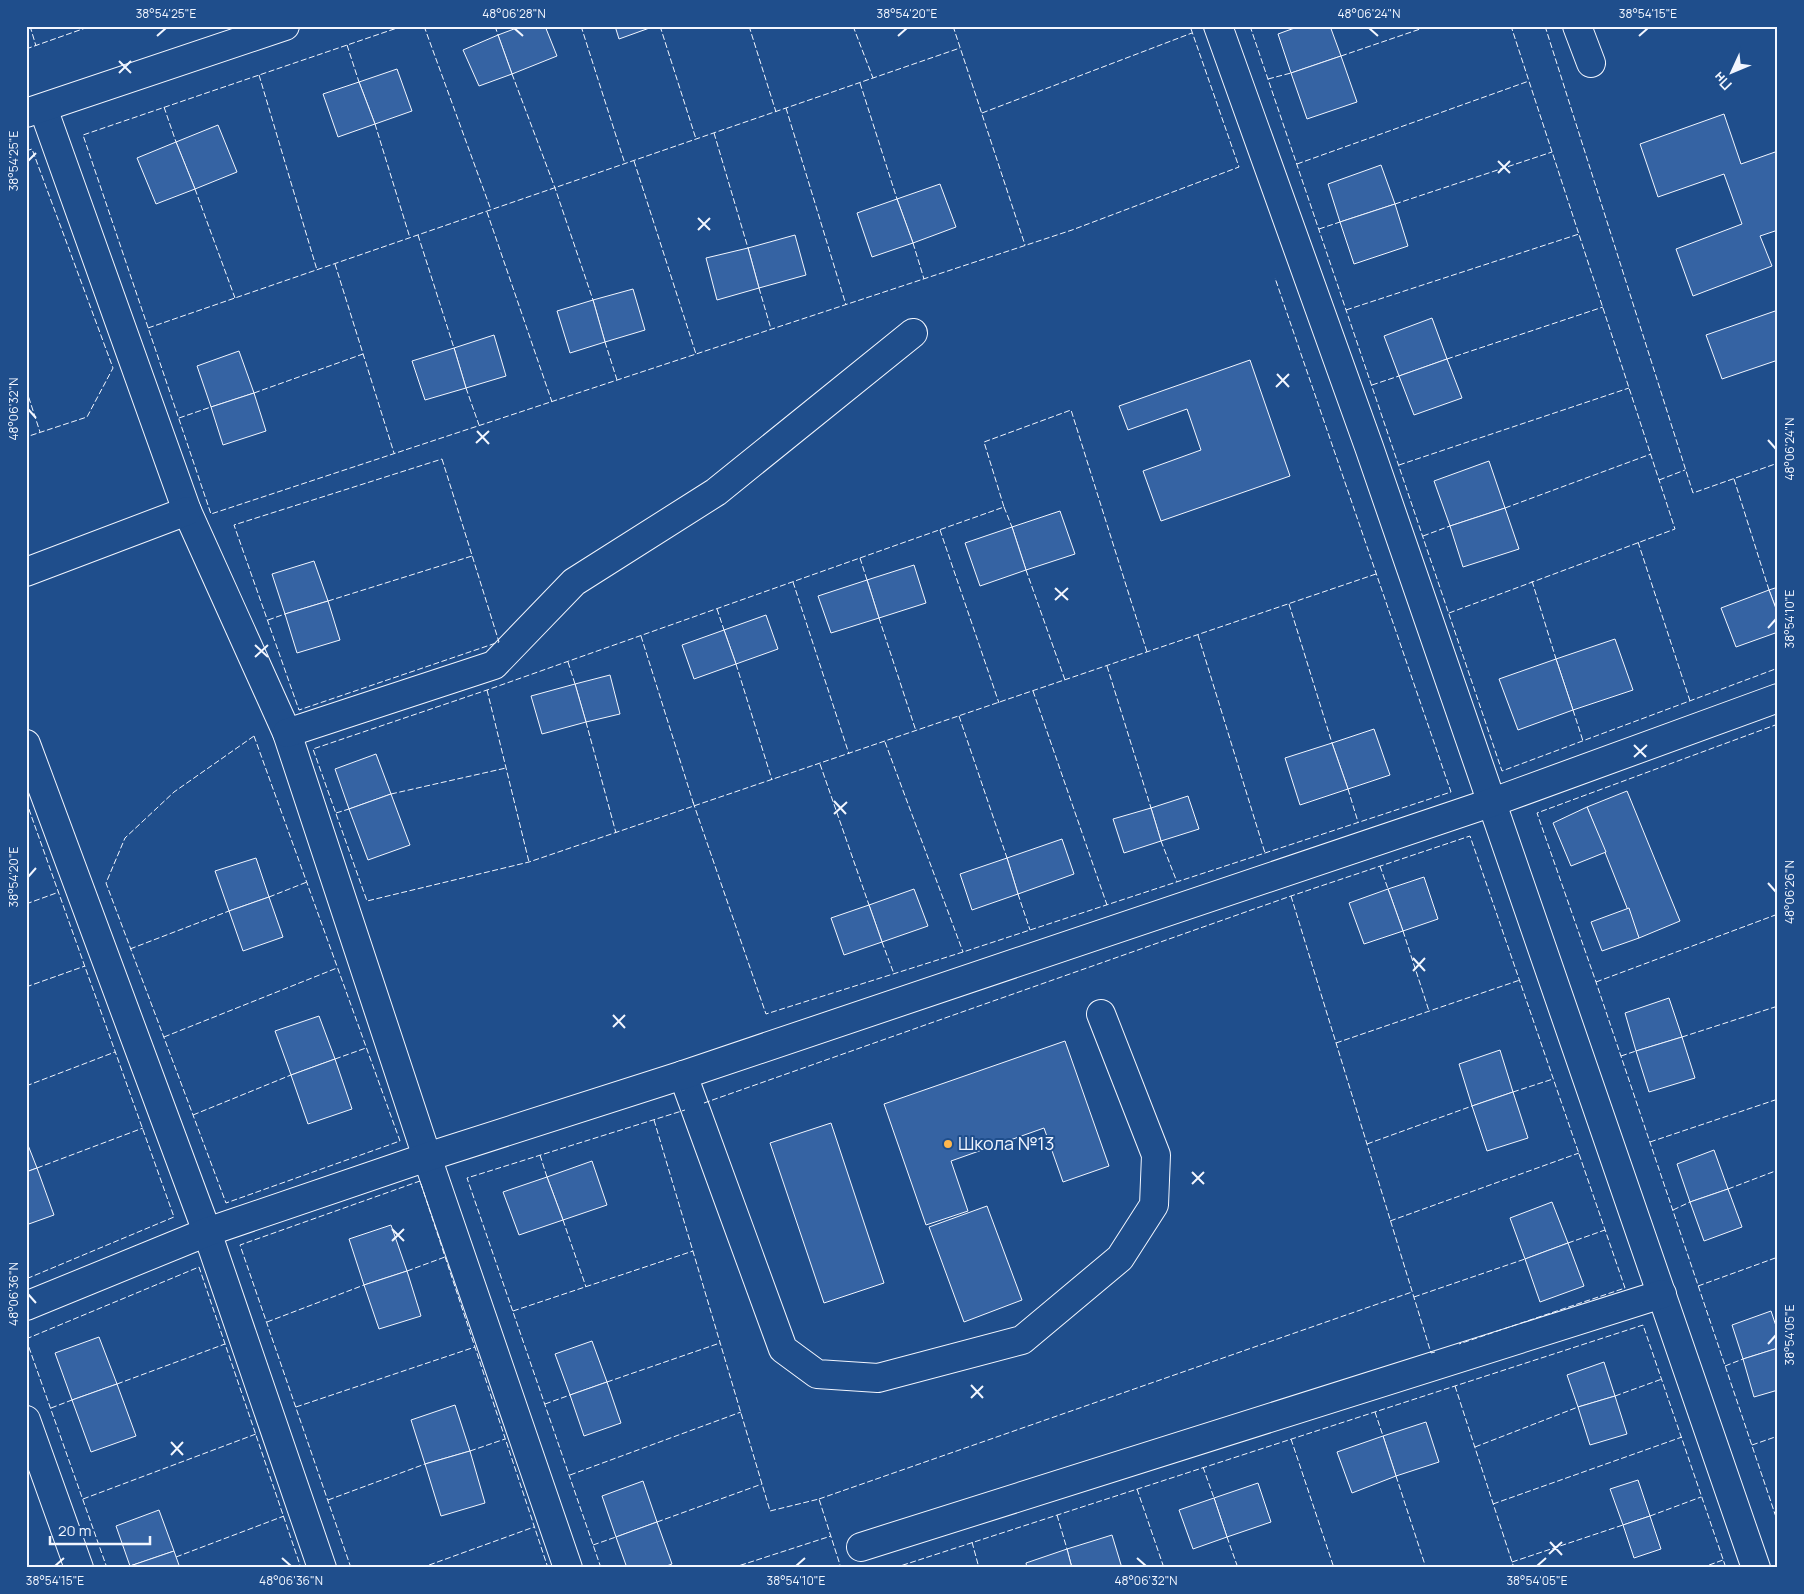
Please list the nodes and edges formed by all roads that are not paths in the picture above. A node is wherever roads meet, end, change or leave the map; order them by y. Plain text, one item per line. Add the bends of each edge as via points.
1 (285, 26) edge
2 (1218, 26) edge
3 (1577, 26) edge
4 (1591, 63) dead end
5 (35, 110) edge
6 (913, 333) dead end
7 (187, 511) junction
8 (26, 572) edge
9 (1778, 698) edge
10 (286, 733) junction
11 (26, 744) edge
12 (1493, 802) junction
13 (1101, 1014) dead end
14 (683, 1075) junction
15 (427, 1157) junction
16 (207, 1232) junction
17 (1662, 1294) junction
18 (26, 1306) edge
19 (26, 1420) edge
20 (861, 1547) dead end
21 (79, 1568) edge
22 (322, 1568) edge
23 (568, 1568) edge
24 (1756, 1568) edge

1 - 5 street
2 - 12 street
3 - 4 street
5 - 7 street
6 - 10 street via 716,492 574,582 494,665
7 - 8 street
7 - 10 street
9 - 12 street
10 - 15 street
11 - 16 street
12 - 14 street
12 - 17 street
13 - 14 street via 1156,1155 1154,1205 1120,1258 1022,1340 878,1378 817,1374 783,1349
14 - 15 street
15 - 16 street
15 - 23 street
16 - 18 street
16 - 22 street
17 - 20 street
17 - 24 street
19 - 21 street

